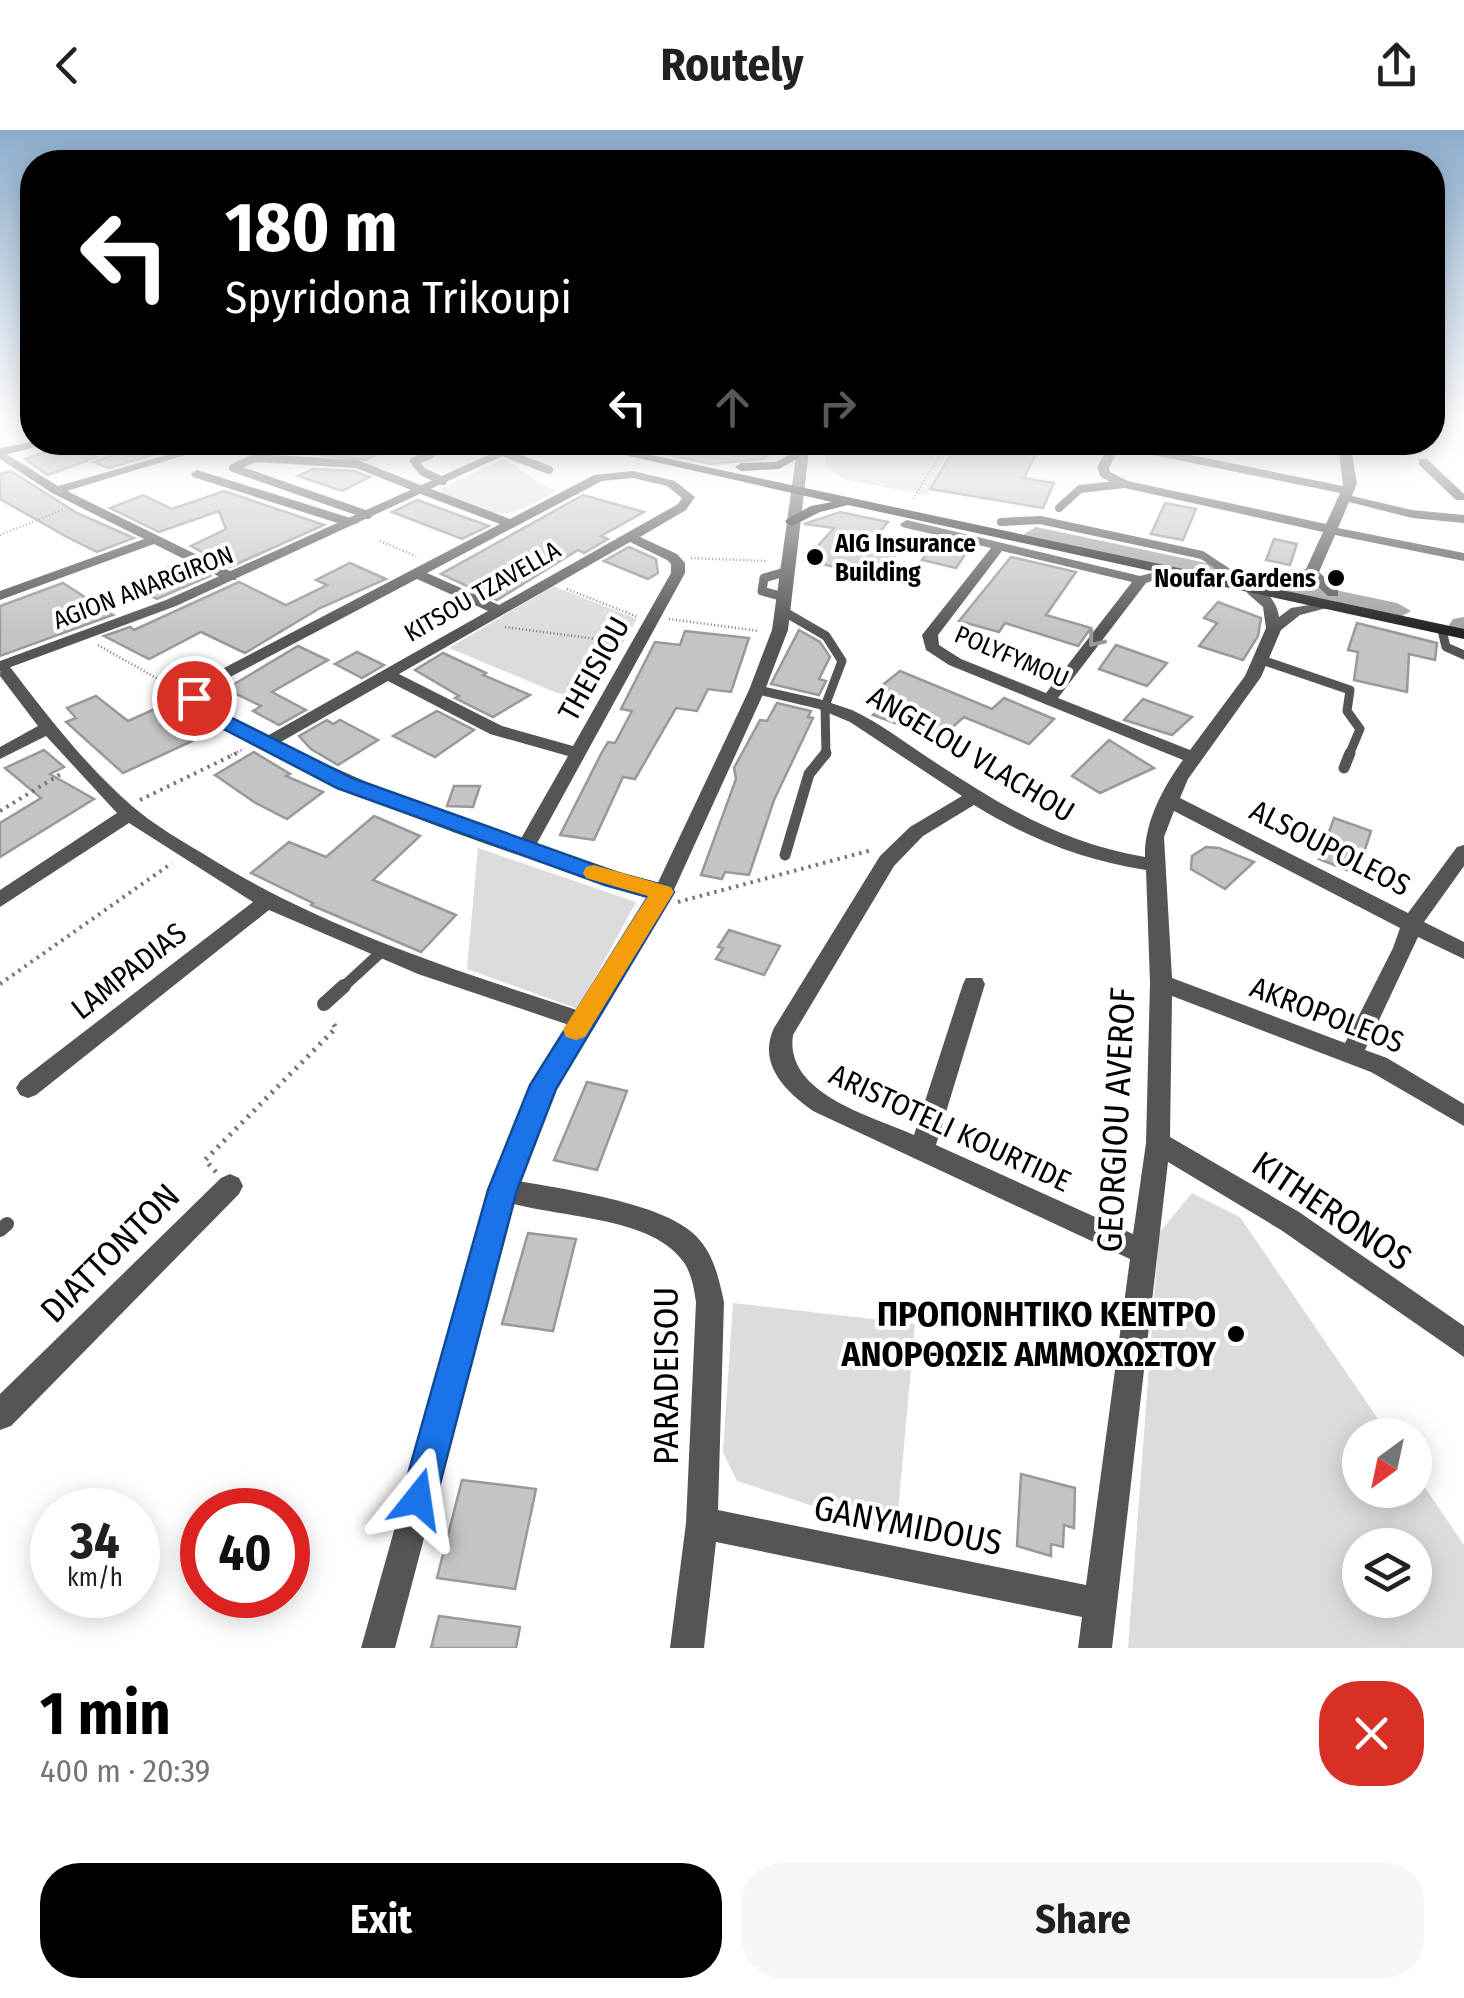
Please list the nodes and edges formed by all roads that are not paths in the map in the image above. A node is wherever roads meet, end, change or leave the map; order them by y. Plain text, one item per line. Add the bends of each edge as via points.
1 (58, 491) edge
2 (250, 491) edge
3 (299, 491) edge
4 (420, 491) edge
5 (424, 491) edge
6 (573, 491) edge
7 (682, 491) edge
8 (796, 491) edge
9 (820, 491) edge
10 (838, 491) edge
11 (1077, 491) edge
12 (1155, 491) edge
13 (1333, 491) edge
14 (1348, 491) edge
15 (1454, 491) edge
16 (1347, 494) junction
17 (1460, 497) dead end
18 (860, 503) junction
19 (1060, 508) dead end
20 (368, 515) junction
21 (1464, 519) edge
22 (792, 522) junction
23 (352, 523) junction
24 (510, 523) junction
25 (916, 528) dead end
26 (1329, 529) junction
27 (630, 537) junction
28 (155, 540) junction
29 (1000, 544) junction
30 (1464, 557) edge
31 (1166, 571) junction
32 (1312, 572) junction
33 (416, 573) junction
34 (231, 577) junction
35 (1142, 580) junction
36 (1284, 582) junction
37 (1252, 590) junction
38 (1, 594) edge
39 (1330, 599) junction
40 (784, 604) junction
41 (498, 610) junction
42 (1464, 620) edge
43 (1274, 628) junction
44 (1442, 630) junction
45 (1464, 634) edge
46 (1464, 655) edge
47 (1262, 660) junction
48 (0, 666) edge
49 (388, 674) junction
50 (757, 690) junction
51 (1049, 699) junction
52 (825, 706) junction
53 (46, 728) junction
54 (264, 742) junction
55 (578, 753) junction
56 (0, 754) edge
57 (1194, 758) junction
58 (1344, 768) dead end
59 (976, 796) junction
60 (1168, 800) junction
61 (126, 811) junction
62 (525, 848) junction
63 (1464, 852) edge
64 (785, 855) dead end
65 (1154, 865) junction
66 (0, 900) edge
67 (267, 900) junction
68 (657, 901) junction
69 (1412, 923) junction
70 (1464, 951) edge
71 (379, 954) junction
72 (974, 984) dead end
73 (1161, 984) junction
74 (324, 1004) road end
75 (581, 1020) junction
76 (1351, 1054) junction
77 (28, 1088) dead end
78 (1464, 1116) edge
79 (1158, 1143) junction
80 (922, 1150) junction
81 (230, 1186) road end
82 (502, 1190) junction
83 (1145, 1252) junction
84 (1464, 1343) edge
85 (0, 1415) edge
86 (702, 1524) junction
87 (1099, 1604) junction
88 (378, 1648) edge
89 (687, 1648) edge
90 (1095, 1648) edge

1 - 28 street
2 - 23 street
3 - 20 lane
4 - 20 street, AGION ANARGIRON
5 - 24 street
6 - 24 street, KITSOU TZAVELLA
7 - 27 street, KITSOU TZAVELLA via 689,497 682,507
8 - 22 street
9 - 18 main road
10 - 36 main road
11 - 19 lane
12 - 26 street
13 - 16 street
14 - 16 street
15 - 17 street
16 - 21 street via 1400,512
16 - 26 street
18 - 22 main road via 828,505
18 - 31 main road
20 - 23 street, AGION ANARGIRON
22 - 40 street
23 - 34 street, AGION ANARGIRON
24 - 33 street
25 - 29 street
26 - 30 street
26 - 32 street
27 - 41 street, KITSOU TZAVELLA
27 - 55 street, THEISIOU via 672,557 678,573
28 - 34 street
28 - 38 street
29 - 35 street
29 - 51 street, POLYFYMOU via 928,642 936,652
31 - 35 street
31 - 37 main road
32 - 36 street
32 - 39 street
33 - 41 street
33 - 54 street via 205,684 194,698 200,709
34 - 48 street, AGION ANARGIRON
35 -> 51 street
36 - 39 main road
37 - 39 main road
37 - 43 street via 1270,605
39 - 42 main road
39 - 43 street
39 - 44 main road
40 - 50 street
40 - 52 lane via 840,654
41 - 49 street, KITSOU TZAVELLA
43 - 47 street, GEORGIOU AVEROF
44 - 45 main road
44 - 46 lane via 1446,648
47 - 57 street, GEORGIOU AVEROF
47 - 58 lane via 1350,690 1347,711 1360,729
48 - 53 street
49 - 54 street, KITSOU TZAVELLA
49 - 55 street, KITSOU TZAVELLA via 496,730
50 - 52 street, ANGELOU VLACHOU
50 - 68 street
51 - 57 street, POLYFYMOU
52 - 59 street, ANGELOU VLACHOU via 863,722
52 - 64 lane via 826,755 809,774
53 - 56 street
53 - 61 street
54 - 62 street via 344,783
55 - 62 street, THEISIOU
57 - 60 street, GEORGIOU AVEROF
59 - 65 street, ANGELOU VLACHOU via 1065,847
59 - 80 street, ARISTOTELI KOURTIDE via 901,843 778,1050 784,1073 822,1104
60 - 65 street, GEORGIOU AVEROF via 1154,837
60 - 69 street, ALSOUPOLEOS
61 - 66 street
61 - 67 street
62 - 68 street
63 - 69 street
65 - 73 street, GEORGIOU AVEROF
67 - 71 street
67 - 77 street, LAMPADIAS
68 - 75 street
69 - 70 street, ALSOUPOLEOS
69 - 76 street
71 - 74 lane
71 - 75 street
72 - 80 street
73 - 76 street, AKROPOLEOS
73 - 79 street, GEORGIOU AVEROF
75 - 82 street via 544,1085
76 - 78 street, AKROPOLEOS
79 - 83 street, GEORGIOU AVEROF
79 - 84 street, KITHERONOS via 1290,1221
80 - 83 street, ARISTOTELI KOURTIDE
81 - 85 street, DIATTONTON
82 - 86 street, PARADEISOU via 648,1220 676,1233 694,1252 710,1302
82 - 88 street
83 - 87 street, GEORGIOU AVEROF
86 - 87 street, GANYMIDOUS
86 - 89 street, PARADEISOU
87 - 90 street, GEORGIOU AVEROF

